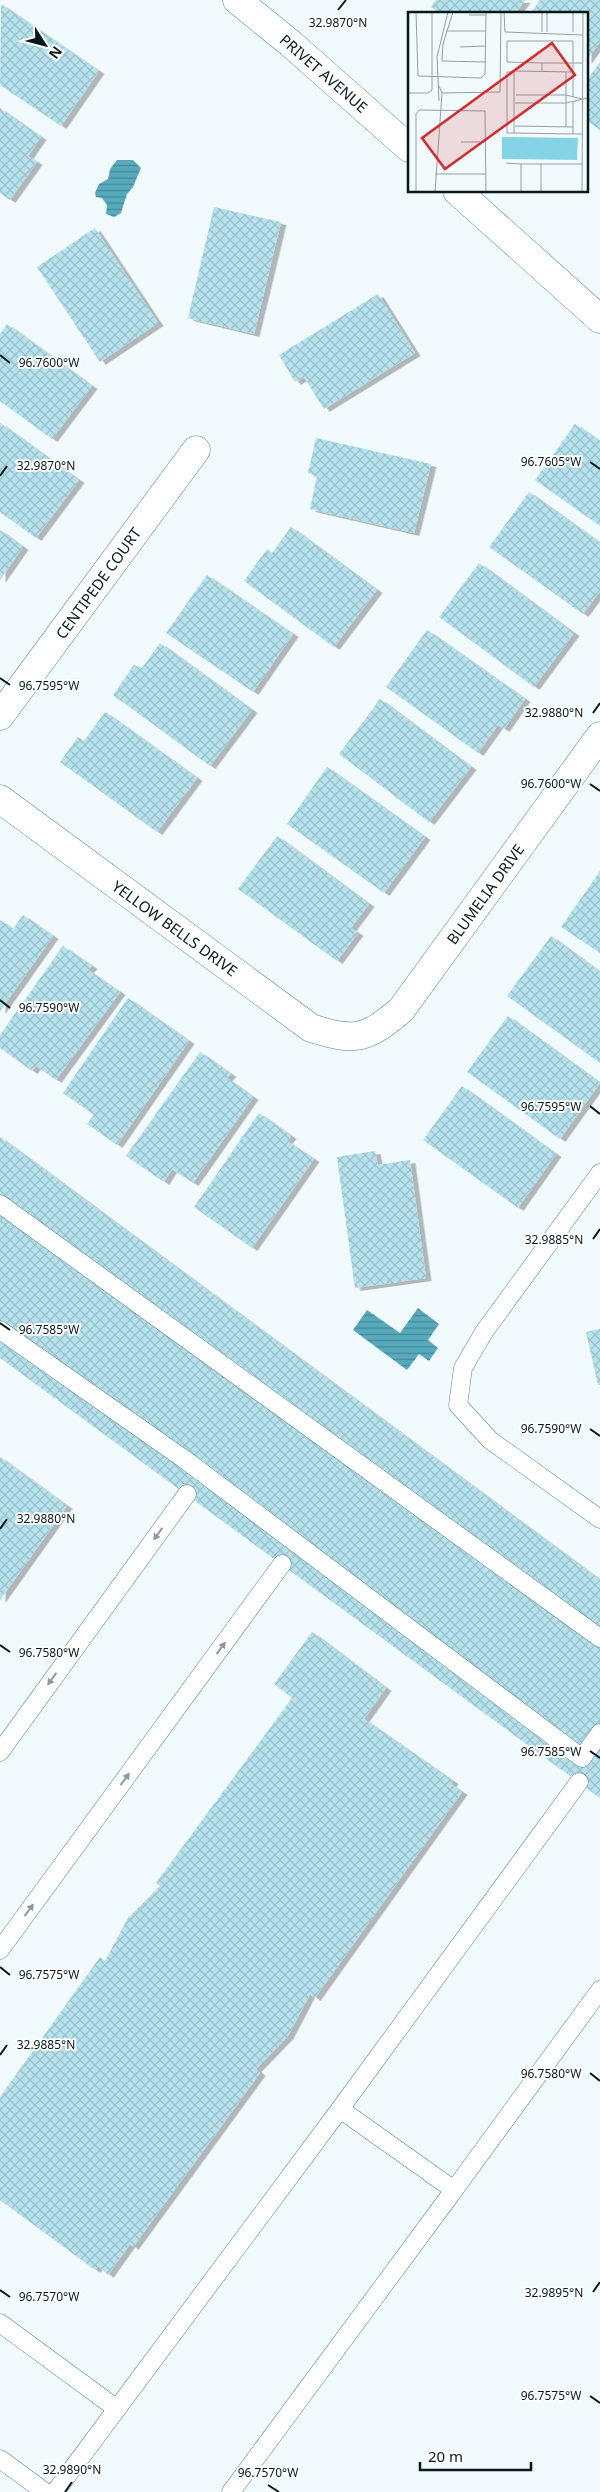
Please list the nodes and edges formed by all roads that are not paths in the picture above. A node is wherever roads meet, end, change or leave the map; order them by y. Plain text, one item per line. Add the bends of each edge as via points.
1 (237, 0) edge
2 (408, 147) edge
3 (458, 192) edge
4 (600, 319) edge
5 (196, 450) dead end
6 (0, 716) edge
7 (600, 736) edge
8 (0, 799) edge
9 (358, 1038) joint
10 (600, 1172) edge
11 (0, 1204) edge
12 (0, 1330) edge
13 (186, 1494) dead end
14 (600, 1519) edge
15 (282, 1564) dead end
16 (600, 1638) edge
17 (600, 1733) edge
18 (0, 1752) edge
19 (579, 1782) dead end
20 (0, 1950) edge
21 (600, 1990) edge
22 (340, 2108) junction
23 (454, 2190) junction
24 (0, 2323) edge
25 (117, 2408) junction
26 (0, 2459) edge
27 (45, 2492) edge
28 (54, 2492) edge
29 (231, 2492) edge

1 - 2 street, PRIVET AVENUE
3 - 4 street
5 - 6 street, CENTIPEDE COURT
7 - 9 street, BLUMELIA DRIVE via 400,1010 381,1027
8 - 9 street, YELLOW BELLS DRIVE via 311,1028 336,1036
10 - 14 lane via 484,1332 463,1368 458,1405 490,1440
11 - 16 lane
12 - 17 lane via 184,1459 582,1758
13 -> 18 lane
20 -> 15 lane
19 - 22 lane
21 - 23 lane
22 - 23 lane
22 - 25 lane
23 - 29 lane
24 - 25 lane
25 - 28 lane
26 - 27 lane

